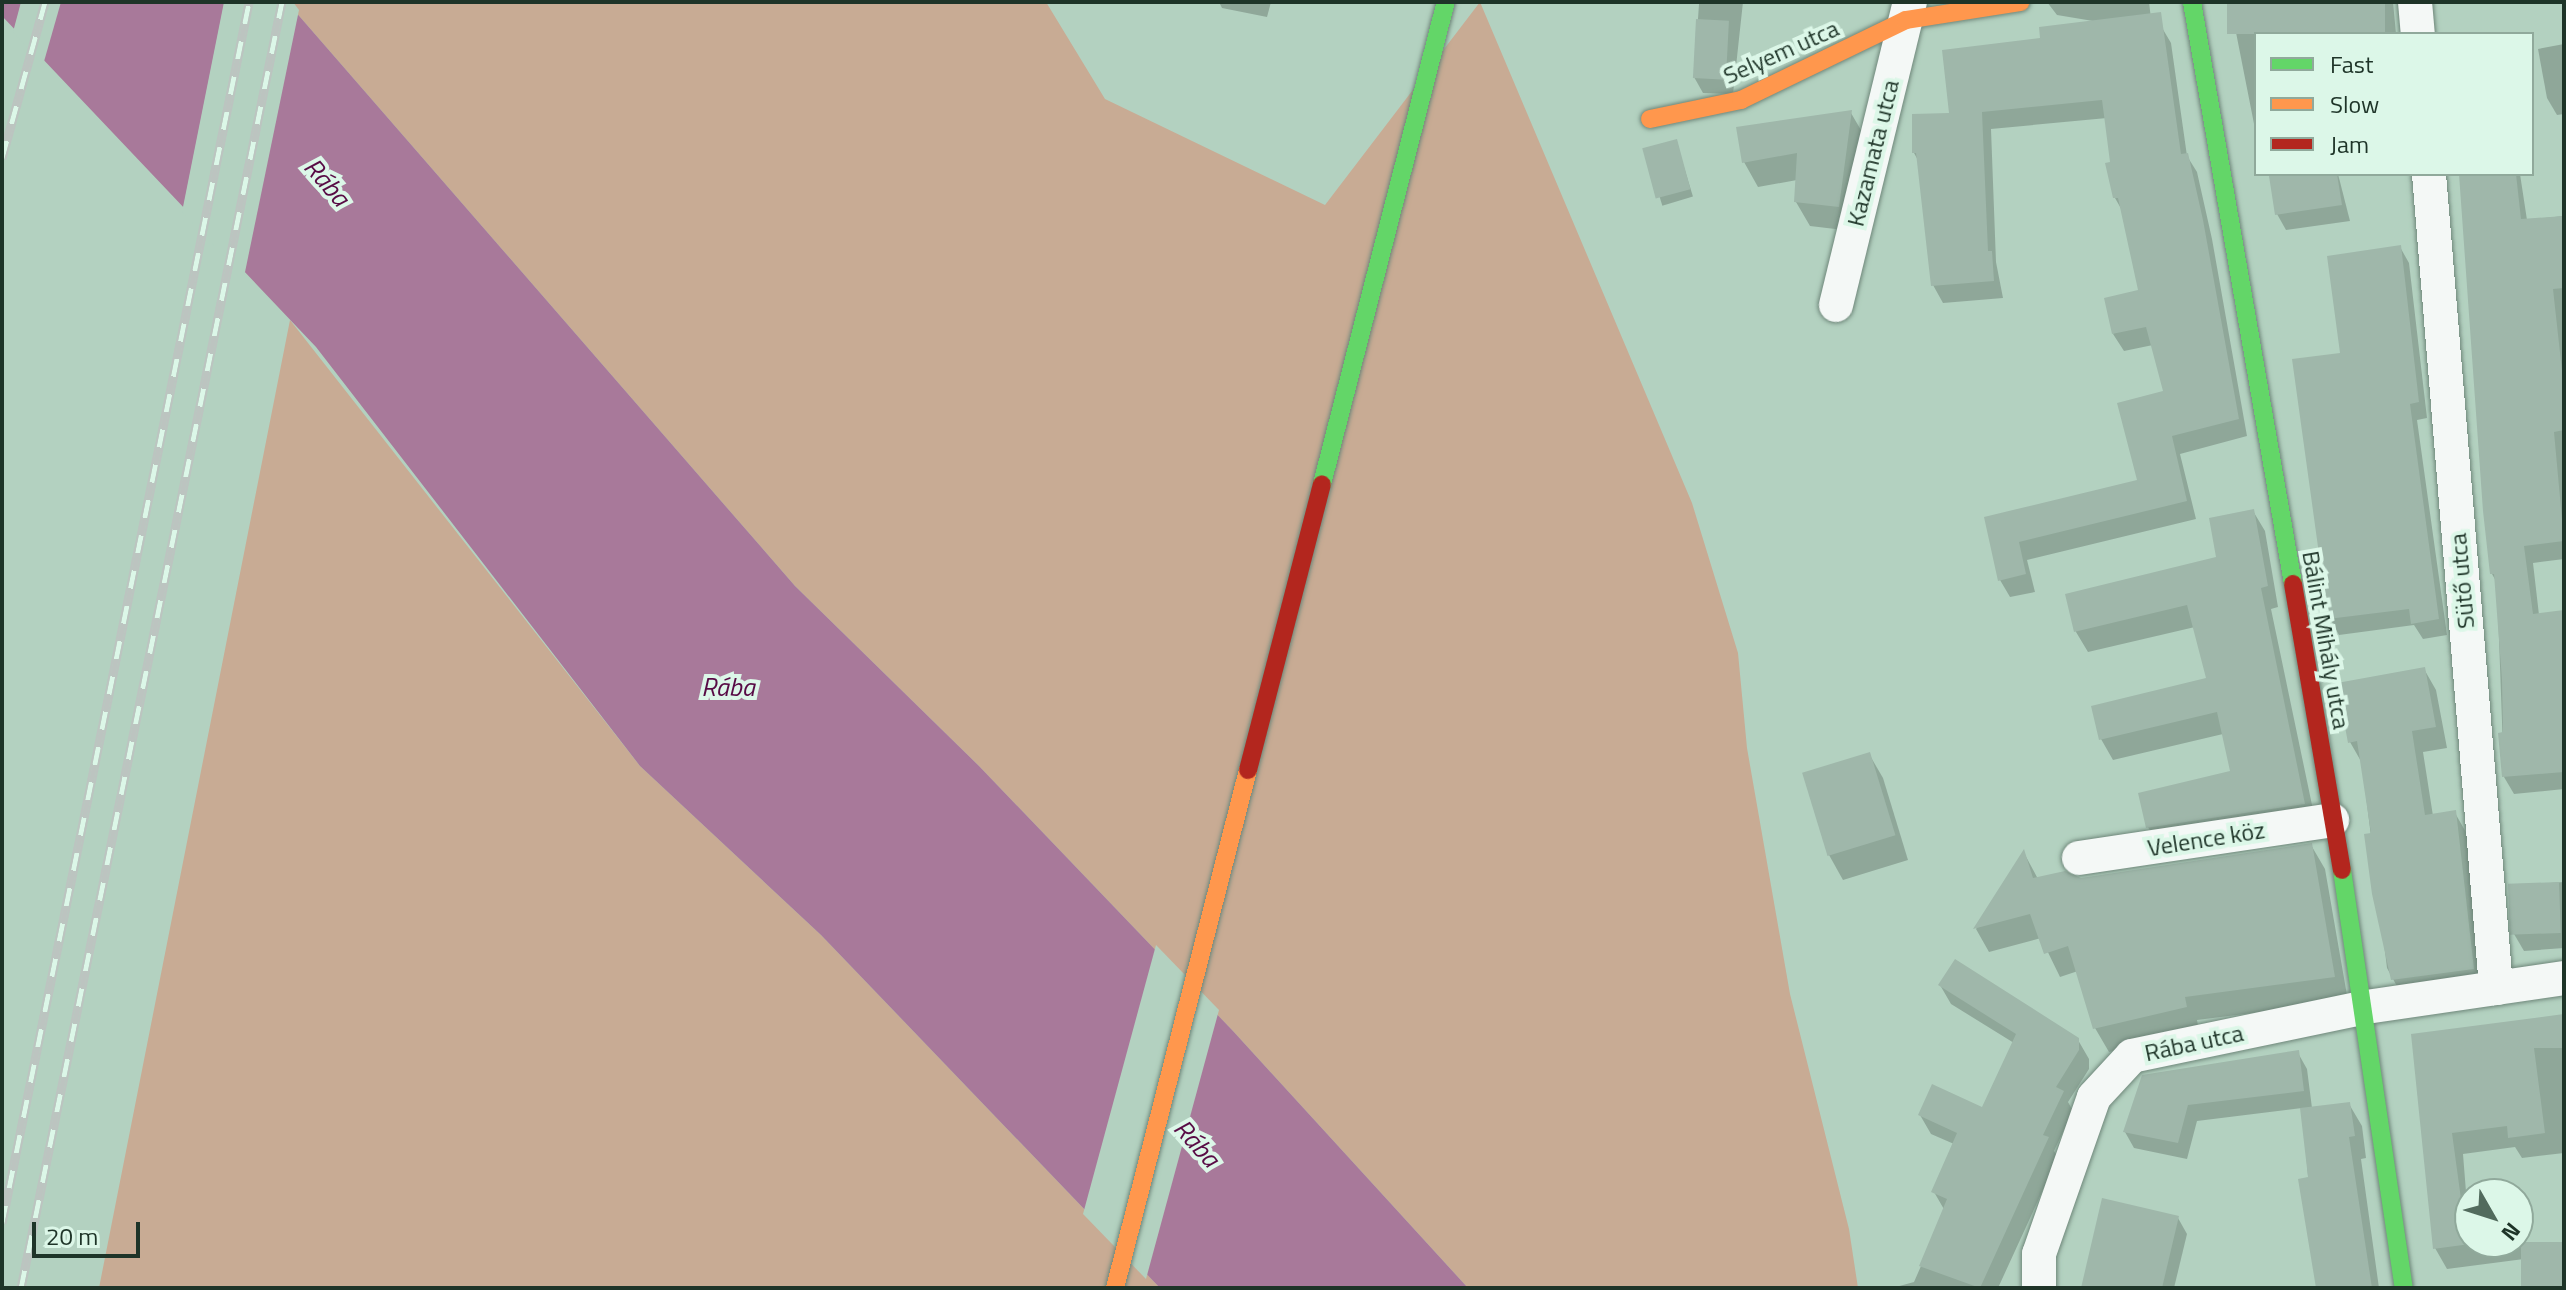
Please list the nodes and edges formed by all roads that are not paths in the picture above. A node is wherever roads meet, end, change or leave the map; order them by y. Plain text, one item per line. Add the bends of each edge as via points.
1 (1446, 2) edge
2 (2021, 2) edge
3 (2192, 2) edge
4 (2415, 2) edge
5 (1908, 11) edge
6 (2418, 32) edge
7 (1650, 119) dead end
8 (2429, 176) edge
9 (1836, 305) dead end
10 (2332, 820) junction
11 (2079, 858) dead end
12 (2564, 978) edge
13 (2496, 988) junction
14 (2366, 1007) junction
15 (1115, 1288) edge
16 (2039, 1288) edge
17 (2404, 1288) edge

1 - 15 street
2 - 5 street, Selyem utca
3 - 10 street, Bálint Mihály utca
4 - 6 street
5 - 7 street, Selyem utca via 1741,100
5 - 9 street, Kazamata utca
8 - 13 street, Sütő utca
10 - 11 street, Velence köz
10 - 14 street, Bálint Mihály utca
12 - 13 street, Rába utca
13 - 14 street, Rába utca
14 - 16 street, Rába utca via 2132,1056 2094,1097 2039,1254
14 - 17 street, Bálint Mihály utca

